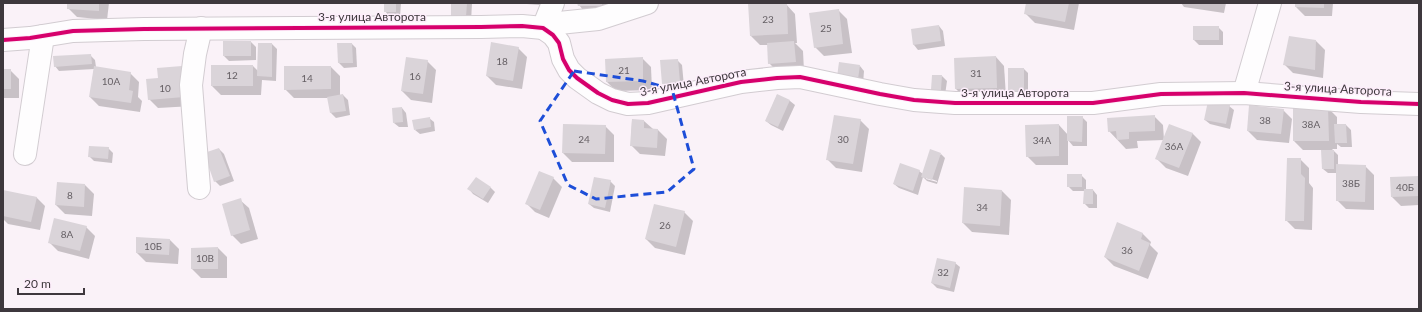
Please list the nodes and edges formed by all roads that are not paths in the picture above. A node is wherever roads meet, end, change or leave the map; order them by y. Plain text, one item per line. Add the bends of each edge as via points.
1 (553, 3) edge
2 (647, 3) edge
3 (1270, 3) edge
4 (201, 28) junction
5 (543, 28) junction
6 (43, 36) junction
7 (3, 40) edge
8 (1244, 93) junction
9 (1419, 104) edge
10 (25, 154) dead end
11 (199, 188) dead end

1 - 5 street
2 - 5 street, 3-я улица Авторота via 598,19 559,23
3 - 8 street
4 - 5 street, 3-я улица Авторота
4 - 6 street, 3-я улица Авторота via 74,32
4 - 11 street via 191,85
5 - 8 street, 3-я улица Авторота via 559,43 563,59 577,78 598,93 628,104 648,103 741,82 800,77 914,100 955,103 1093,103 1161,94
6 - 7 street, 3-я улица Авторота
6 - 10 street
8 - 9 street, 3-я улица Авторота

